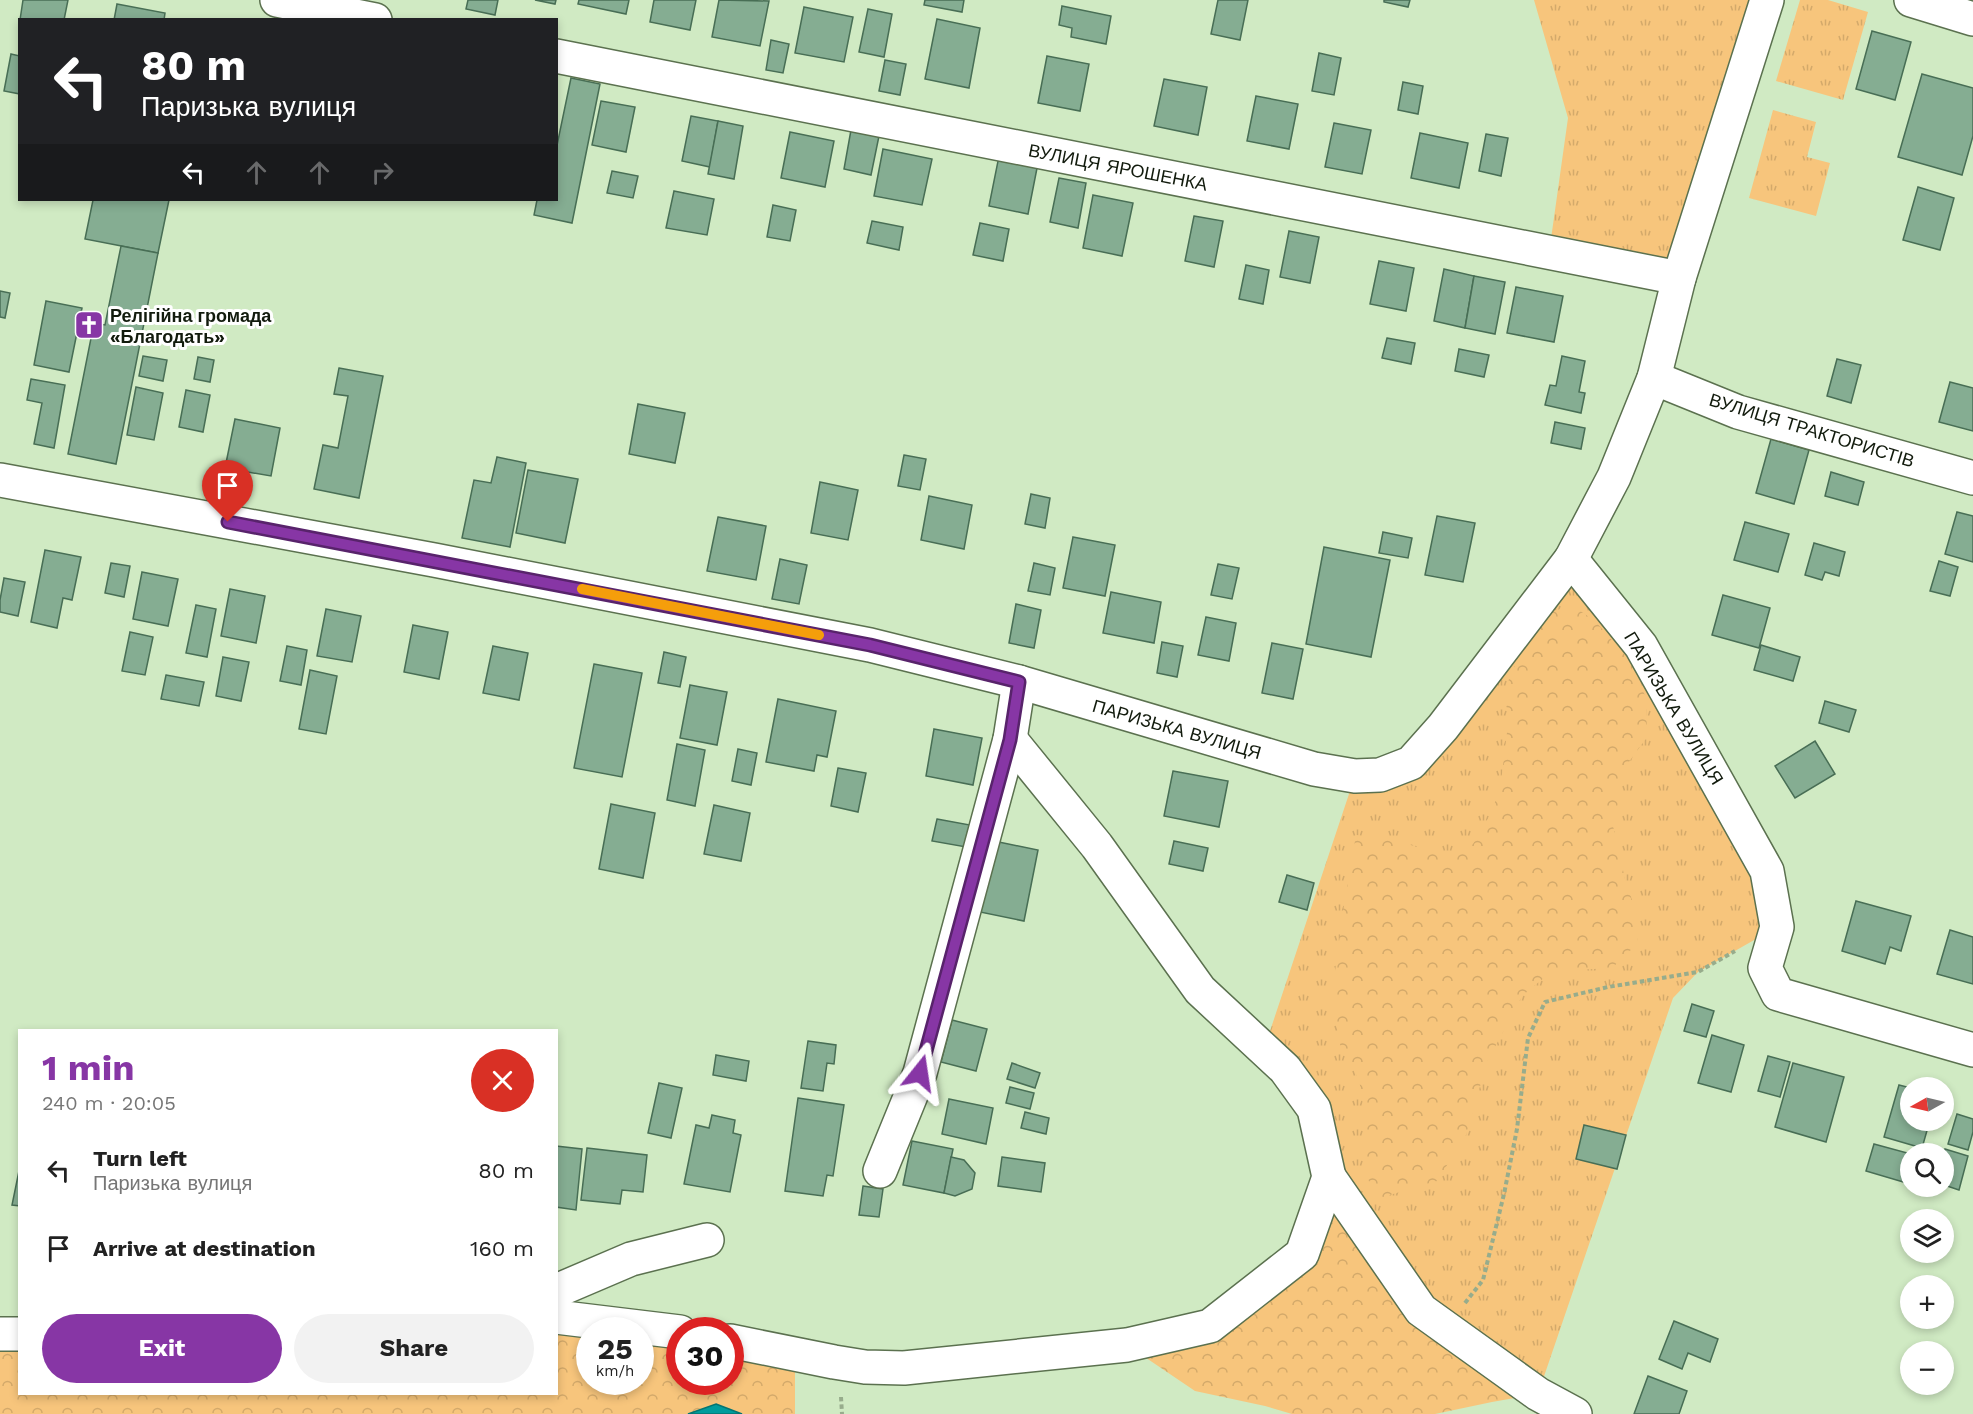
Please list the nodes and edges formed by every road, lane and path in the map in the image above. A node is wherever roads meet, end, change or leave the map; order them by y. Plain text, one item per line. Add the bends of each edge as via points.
1 (277, 0) edge
2 (1767, 0) edge
3 (1911, 0) edge
4 (365, 18) edge
5 (1973, 19) edge
6 (558, 56) edge
7 (1679, 278) junction
8 (1654, 378) junction
9 (1973, 477) edge
10 (0, 480) edge
11 (1571, 559) junction
12 (1019, 682) junction
13 (1010, 740) junction
14 (1777, 927) junction
15 (1973, 1050) edge
16 (880, 1171) dead end
17 (1329, 1177) junction
18 (707, 1240) dead end
19 (558, 1290) edge
20 (558, 1317) edge
21 (1446, 1327) junction
22 (666, 1330) edge
23 (0, 1334) edge
24 (18, 1334) edge
25 (744, 1344) edge
26 (1575, 1414) edge

1 - 4 street
2 - 7 street
3 - 5 street
6 - 7 street, ВУЛИЦЯ ЯРОШЕНКА
7 - 8 street
8 - 9 street, ВУЛИЦЯ ТРАКТОРИСТІВ via 1738,412
8 - 11 street via 1614,477
10 - 12 street, ПАРИЗЬКА ВУЛИЦЯ via 870,645
11 - 12 street, ПАРИЗЬКА ВУЛИЦЯ via 1443,727 1411,763 1380,775 1354,776 1314,769
11 - 14 street, ПАРИЗЬКА ВУЛИЦЯ via 1641,646 1767,871
12 - 13 street
13 - 16 street via 920,1073
13 - 17 street via 1097,846 1200,990 1285,1069 1314,1109
14 - 15 street, ПАРИЗЬКА ВУЛИЦЯ via 1764,968 1778,994
14 - 21 path via 1698,972 1545,1002 1528,1038 1517,1129 1483,1280
17 - 21 street via 1421,1310
17 - 25 street via 1302,1254 1210,1326 1126,1345 904,1368 844,1364
18 - 19 street via 631,1259
20 - 22 street
21 - 26 street via 1538,1394
23 - 24 street

